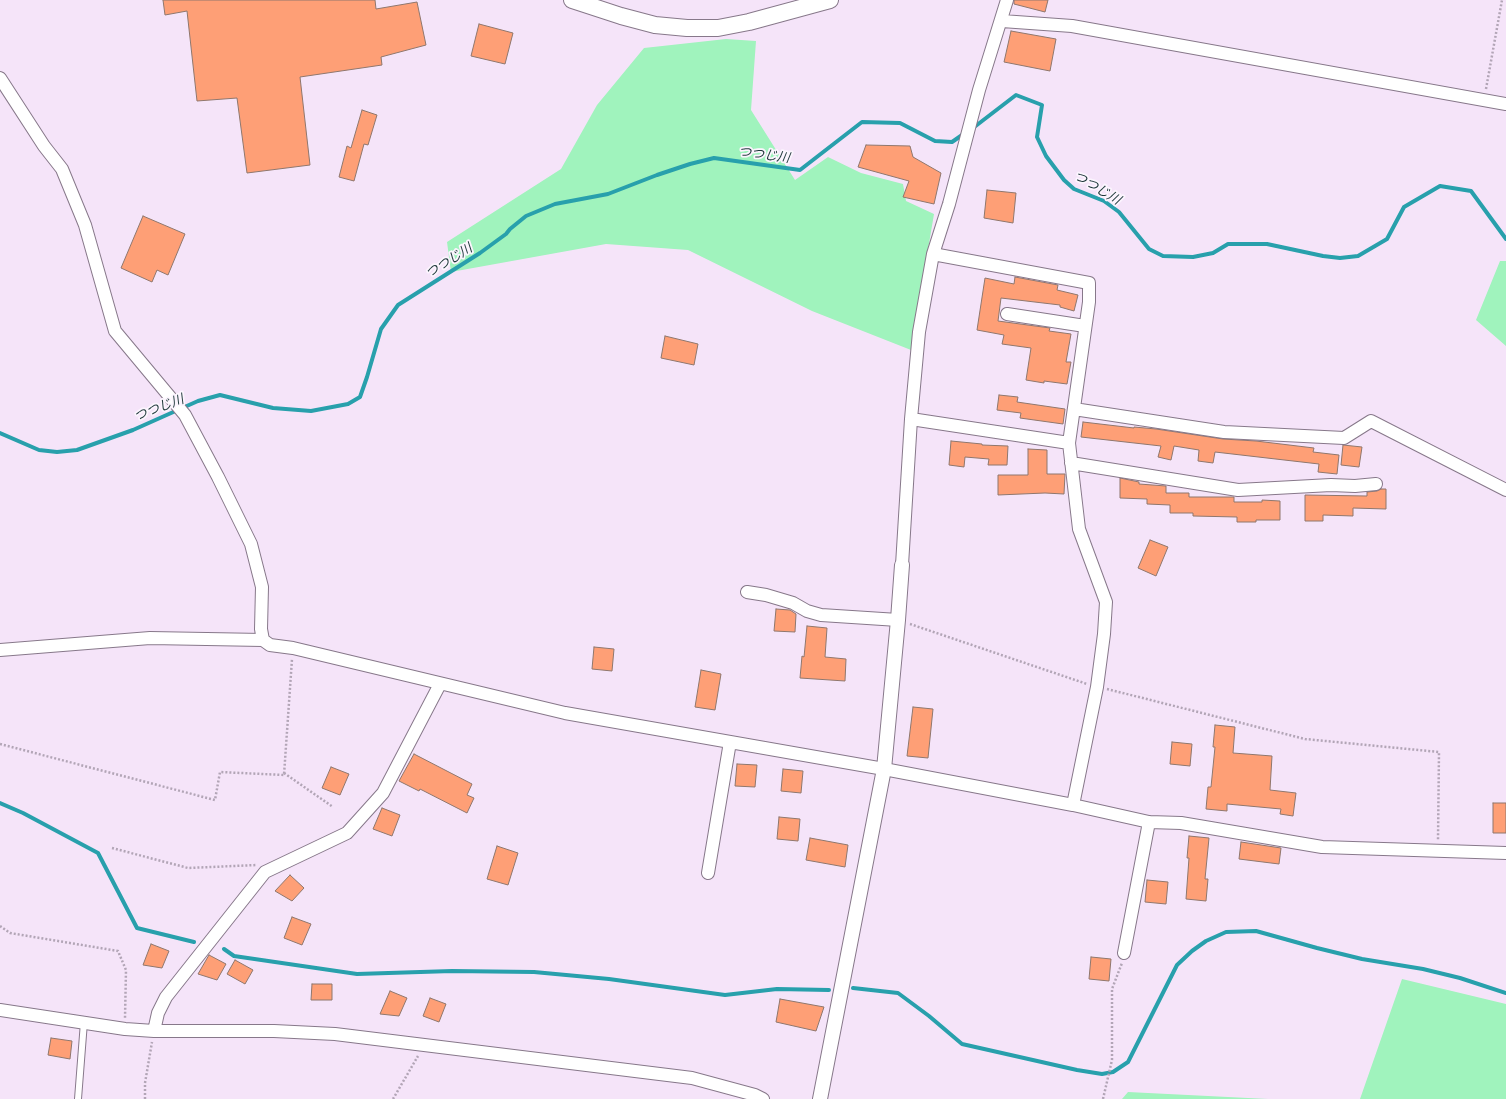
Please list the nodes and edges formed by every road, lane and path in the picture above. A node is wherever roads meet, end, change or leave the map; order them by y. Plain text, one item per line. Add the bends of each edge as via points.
1 (572, 0) edge
2 (830, 0) edge
3 (1007, 0) edge
4 (1502, 0) edge
5 (1002, 21) junction
6 (0, 78) edge
7 (1484, 100) junction
8 (1506, 104) edge
9 (933, 254) junction
10 (1007, 314) dead end
11 (1084, 326) junction
12 (1074, 409) junction
13 (911, 419) junction
14 (1069, 443) junction
15 (1071, 463) junction
16 (1376, 484) dead end
17 (1506, 490) edge
18 (902, 565) joint
19 (747, 592) dead end
20 (898, 620) junction
21 (262, 640) junction
22 (293, 648) junction
23 (0, 650) edge
24 (440, 684) junction
25 (1097, 687) junction
26 (730, 742) junction
27 (0, 744) edge
28 (884, 769) junction
29 (284, 772) junction
30 (1073, 805) junction
31 (333, 807) dead end
32 (1149, 822) junction
33 (112, 848) dead end
34 (1438, 851) junction
35 (1506, 853) edge
36 (265, 872) junction
37 (708, 873) dead end
38 (0, 926) edge
39 (1124, 953) joint
40 (0, 1010) edge
41 (84, 1022) junction
42 (125, 1029) junction
43 (154, 1031) junction
44 (424, 1045) junction
45 (78, 1099) edge
46 (145, 1099) edge
47 (392, 1099) edge
48 (763, 1099) edge
49 (820, 1099) edge
50 (1103, 1099) edge

1 - 2 main road via 655,25 687,28 718,28 749,22
3 - 5 street
4 - 7 path
5 - 7 street via 1072,26
5 - 9 street
6 - 21 street via 44,146 62,168 85,225 115,331 185,415 252,544 262,586
7 - 8 street
9 - 11 street via 1089,283 1089,302
9 - 13 street via 919,332
10 - 11 street
11 - 12 street
12 - 14 street
12 - 17 street via 1224,432 1344,438 1371,421
13 - 14 street
13 - 18 street
14 - 15 street
15 - 16 street via 1238,490
15 - 25 street via 1079,529 1106,602
18 - 20 street
19 - 20 street via 766,595 821,615
20 - 25 path
20 - 28 street
21 - 22 street
21 - 23 street via 150,638
22 - 24 street
22 - 29 path
24 - 26 street via 565,713
24 - 36 street via 383,793 347,834
25 - 30 street
25 - 34 path via 1305,739 1439,752
26 - 28 street
26 - 37 street
27 - 29 path via 215,800 220,772 284,775
28 - 30 street
28 - 49 street
29 - 31 path
30 - 32 street
32 - 34 street via 1181,824 1322,847
32 - 39 street
33 - 36 path via 188,868 256,864
34 - 35 street
36 - 43 street via 166,997 158,1013
38 - 42 path via 10,933 118,951 126,970
39 - 50 path via 1112,989 1112,1060
40 - 41 street
41 - 42 street
41 - 45 lane
42 - 43 street
43 - 44 street via 335,1034
43 - 46 path via 145,1083
44 - 47 path
44 - 48 street via 692,1078

